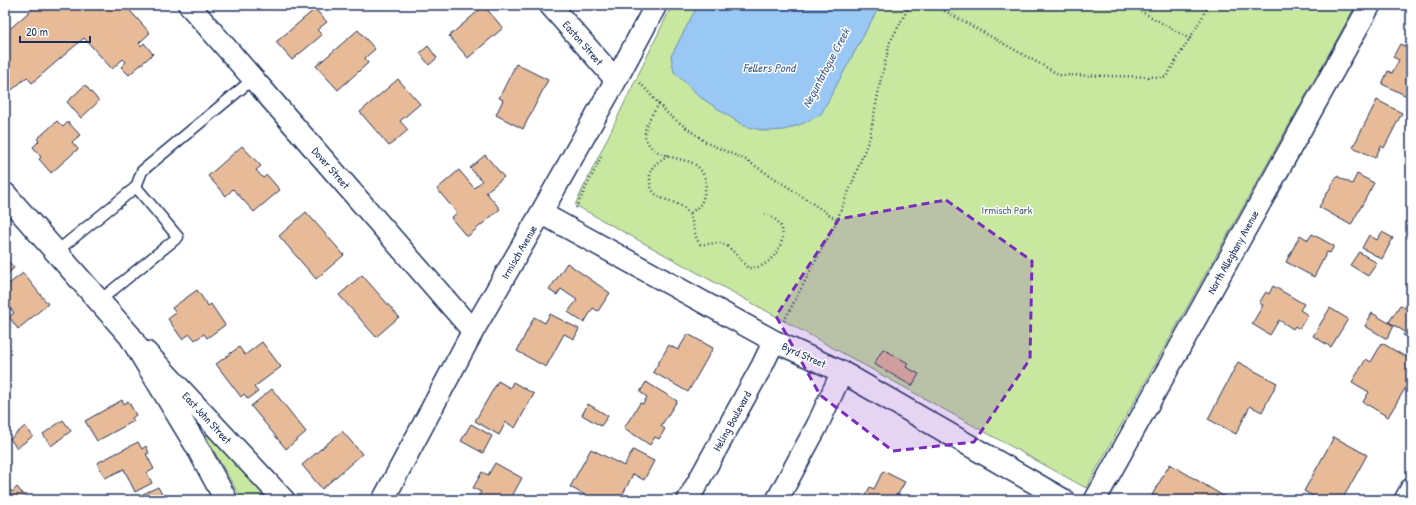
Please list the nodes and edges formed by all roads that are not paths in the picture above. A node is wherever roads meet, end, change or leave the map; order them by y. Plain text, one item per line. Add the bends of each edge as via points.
1 (189, 5) edge
2 (550, 5) edge
3 (656, 5) edge
4 (1370, 5) edge
5 (253, 79) junction
6 (616, 80) junction
7 (136, 187) junction
8 (5, 194) edge
9 (541, 213) junction
10 (56, 252) junction
11 (100, 301) junction
12 (473, 331) junction
13 (130, 336) junction
14 (774, 341) junction
15 (842, 372) junction
16 (1411, 489) edge
17 (226, 500) edge
18 (284, 500) edge
19 (383, 500) edge
20 (688, 500) edge
21 (777, 500) edge
22 (1064, 500) edge
23 (1095, 500) edge
24 (1405, 500) edge

1 - 5 street, Dover Street
2 - 6 street, Easton Street
3 - 6 street, Irmisch Avenue
4 - 23 street, North Alleghany Avenue
5 - 7 lane via 142,171
5 - 12 street, Dover Street
6 - 9 street, Irmisch Avenue
7 - 10 lane
7 - 11 lane via 178,237
8 - 10 street, East John Street
9 - 12 street, Irmisch Avenue
9 - 14 street, Byrd Street
10 - 11 street, East John Street
11 - 13 street, East John Street
12 - 19 street, Irmisch Avenue
13 - 17 street, East John Street
13 - 18 street, East John Street
14 - 15 street, Byrd Street
14 - 20 street, Heling Boulevard
15 - 21 street via 817,426
15 - 22 street, Byrd Street
16 - 24 street

